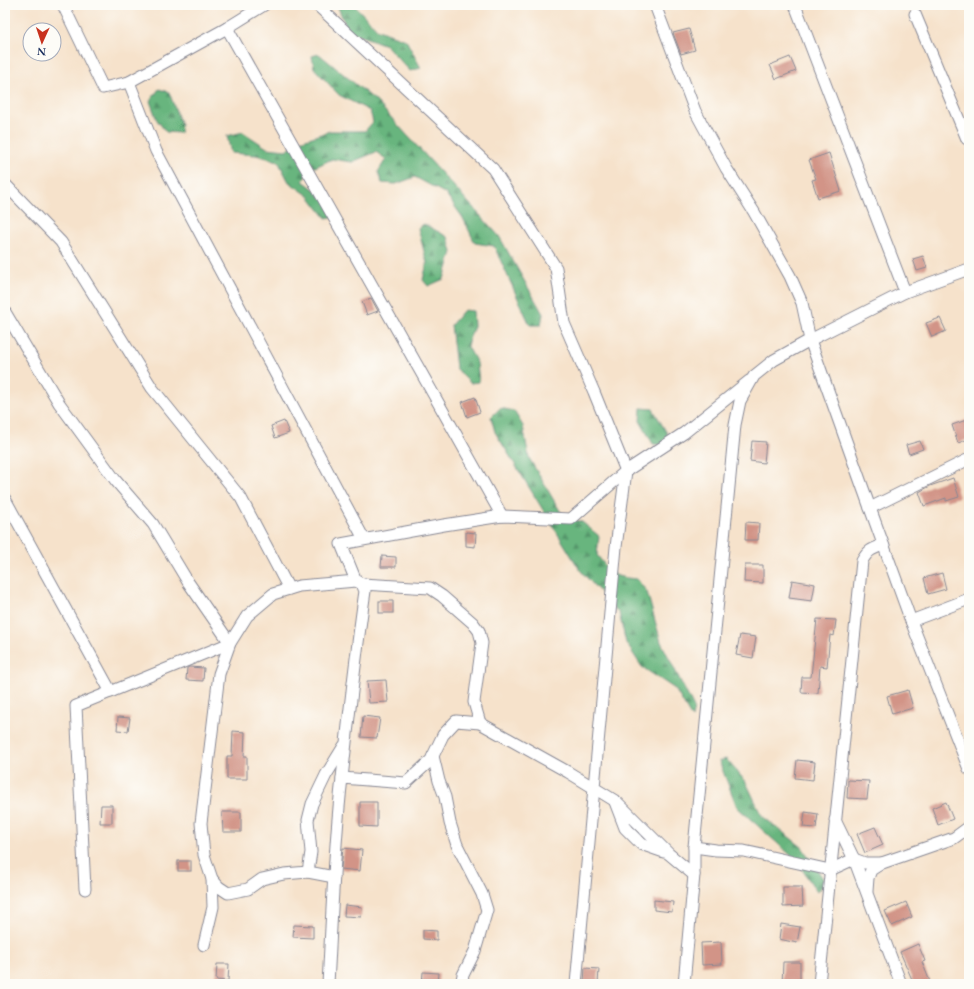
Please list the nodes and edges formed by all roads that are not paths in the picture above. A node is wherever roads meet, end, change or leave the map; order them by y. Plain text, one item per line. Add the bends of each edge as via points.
1 (63, 5) edge
2 (264, 5) edge
3 (317, 5) edge
4 (655, 5) edge
5 (795, 5) edge
6 (915, 14) dead end
7 (227, 28) junction
8 (129, 82) junction
9 (969, 140) edge
10 (5, 184) edge
11 (969, 269) edge
12 (905, 292) junction
13 (5, 312) edge
14 (810, 340) junction
15 (754, 376) junction
16 (969, 459) edge
17 (626, 471) junction
18 (5, 499) edge
19 (870, 508) junction
20 (502, 516) junction
21 (364, 539) junction
22 (883, 546) junction
23 (359, 582) junction
24 (289, 589) junction
25 (969, 599) edge
26 (911, 621) junction
27 (230, 642) junction
28 (111, 692) junction
29 (480, 723) junction
30 (346, 742) junction
31 (433, 756) junction
32 (969, 769) edge
33 (329, 771) junction
34 (342, 778) junction
35 (594, 788) junction
36 (340, 792) junction
37 (835, 820) junction
38 (969, 827) edge
39 (969, 837) edge
40 (954, 838) junction
41 (694, 847) junction
42 (854, 859) junction
43 (882, 863) junction
44 (830, 870) junction
45 (308, 872) junction
46 (694, 874) junction
47 (334, 877) junction
48 (212, 879) junction
49 (86, 889) dead end
50 (228, 893) junction
51 (867, 893) junction
52 (213, 907) junction
53 (204, 945) dead end
54 (328, 984) edge
55 (461, 984) edge
56 (576, 984) edge
57 (684, 984) edge
58 (819, 984) edge
59 (901, 984) edge

1 - 8 street via 103,88
2 - 7 street
3 - 17 street via 493,169 556,268 564,323
4 - 14 street via 695,111 790,276 802,303
5 - 12 street
6 - 9 street
7 - 8 street
7 - 20 street
8 - 21 street via 156,151
10 - 24 street via 61,242 152,388 241,498
11 - 12 street
12 - 14 street
13 - 27 street via 59,403 116,481 153,524 188,582
14 - 15 street via 774,360
14 - 19 street
15 - 17 street via 684,433
15 - 41 street via 740,401 735,425
16 - 19 street
17 - 20 street via 571,519
17 - 35 street via 616,547
18 - 28 street
19 - 22 street
20 - 21 street
21 - 23 street via 341,544
22 - 26 street
22 - 37 street via 870,550 862,561
23 - 24 street
23 - 29 street via 430,588 473,623 479,631 482,643 474,702
23 - 30 street via 364,591
24 - 27 street via 273,594 247,616
25 - 26 street
26 - 32 street
27 - 28 street
27 - 48 street via 220,674 201,823 204,855
28 - 49 street via 76,706
29 - 31 street via 456,721 443,735
29 - 35 street
30 - 33 street
30 - 34 street
31 - 34 street via 406,783
31 - 55 street via 457,845 482,894 487,910 475,951
33 - 36 street
33 - 45 street via 312,804 308,820
34 - 36 street
35 - 46 street via 614,800 669,854
35 - 56 street
36 - 47 street
37 - 42 street
37 - 44 street
38 - 40 street
39 - 40 street
40 - 43 street
41 - 44 street via 744,851
41 - 46 street
42 - 43 street via 865,863
42 - 44 street
42 - 51 street
43 - 51 street via 871,870
44 - 58 street
45 - 47 street
45 - 50 street via 262,879 248,889
46 - 57 street
47 - 54 street
48 - 50 street
48 - 52 street
50 - 52 street via 218,899
51 - 59 street
52 - 53 street

